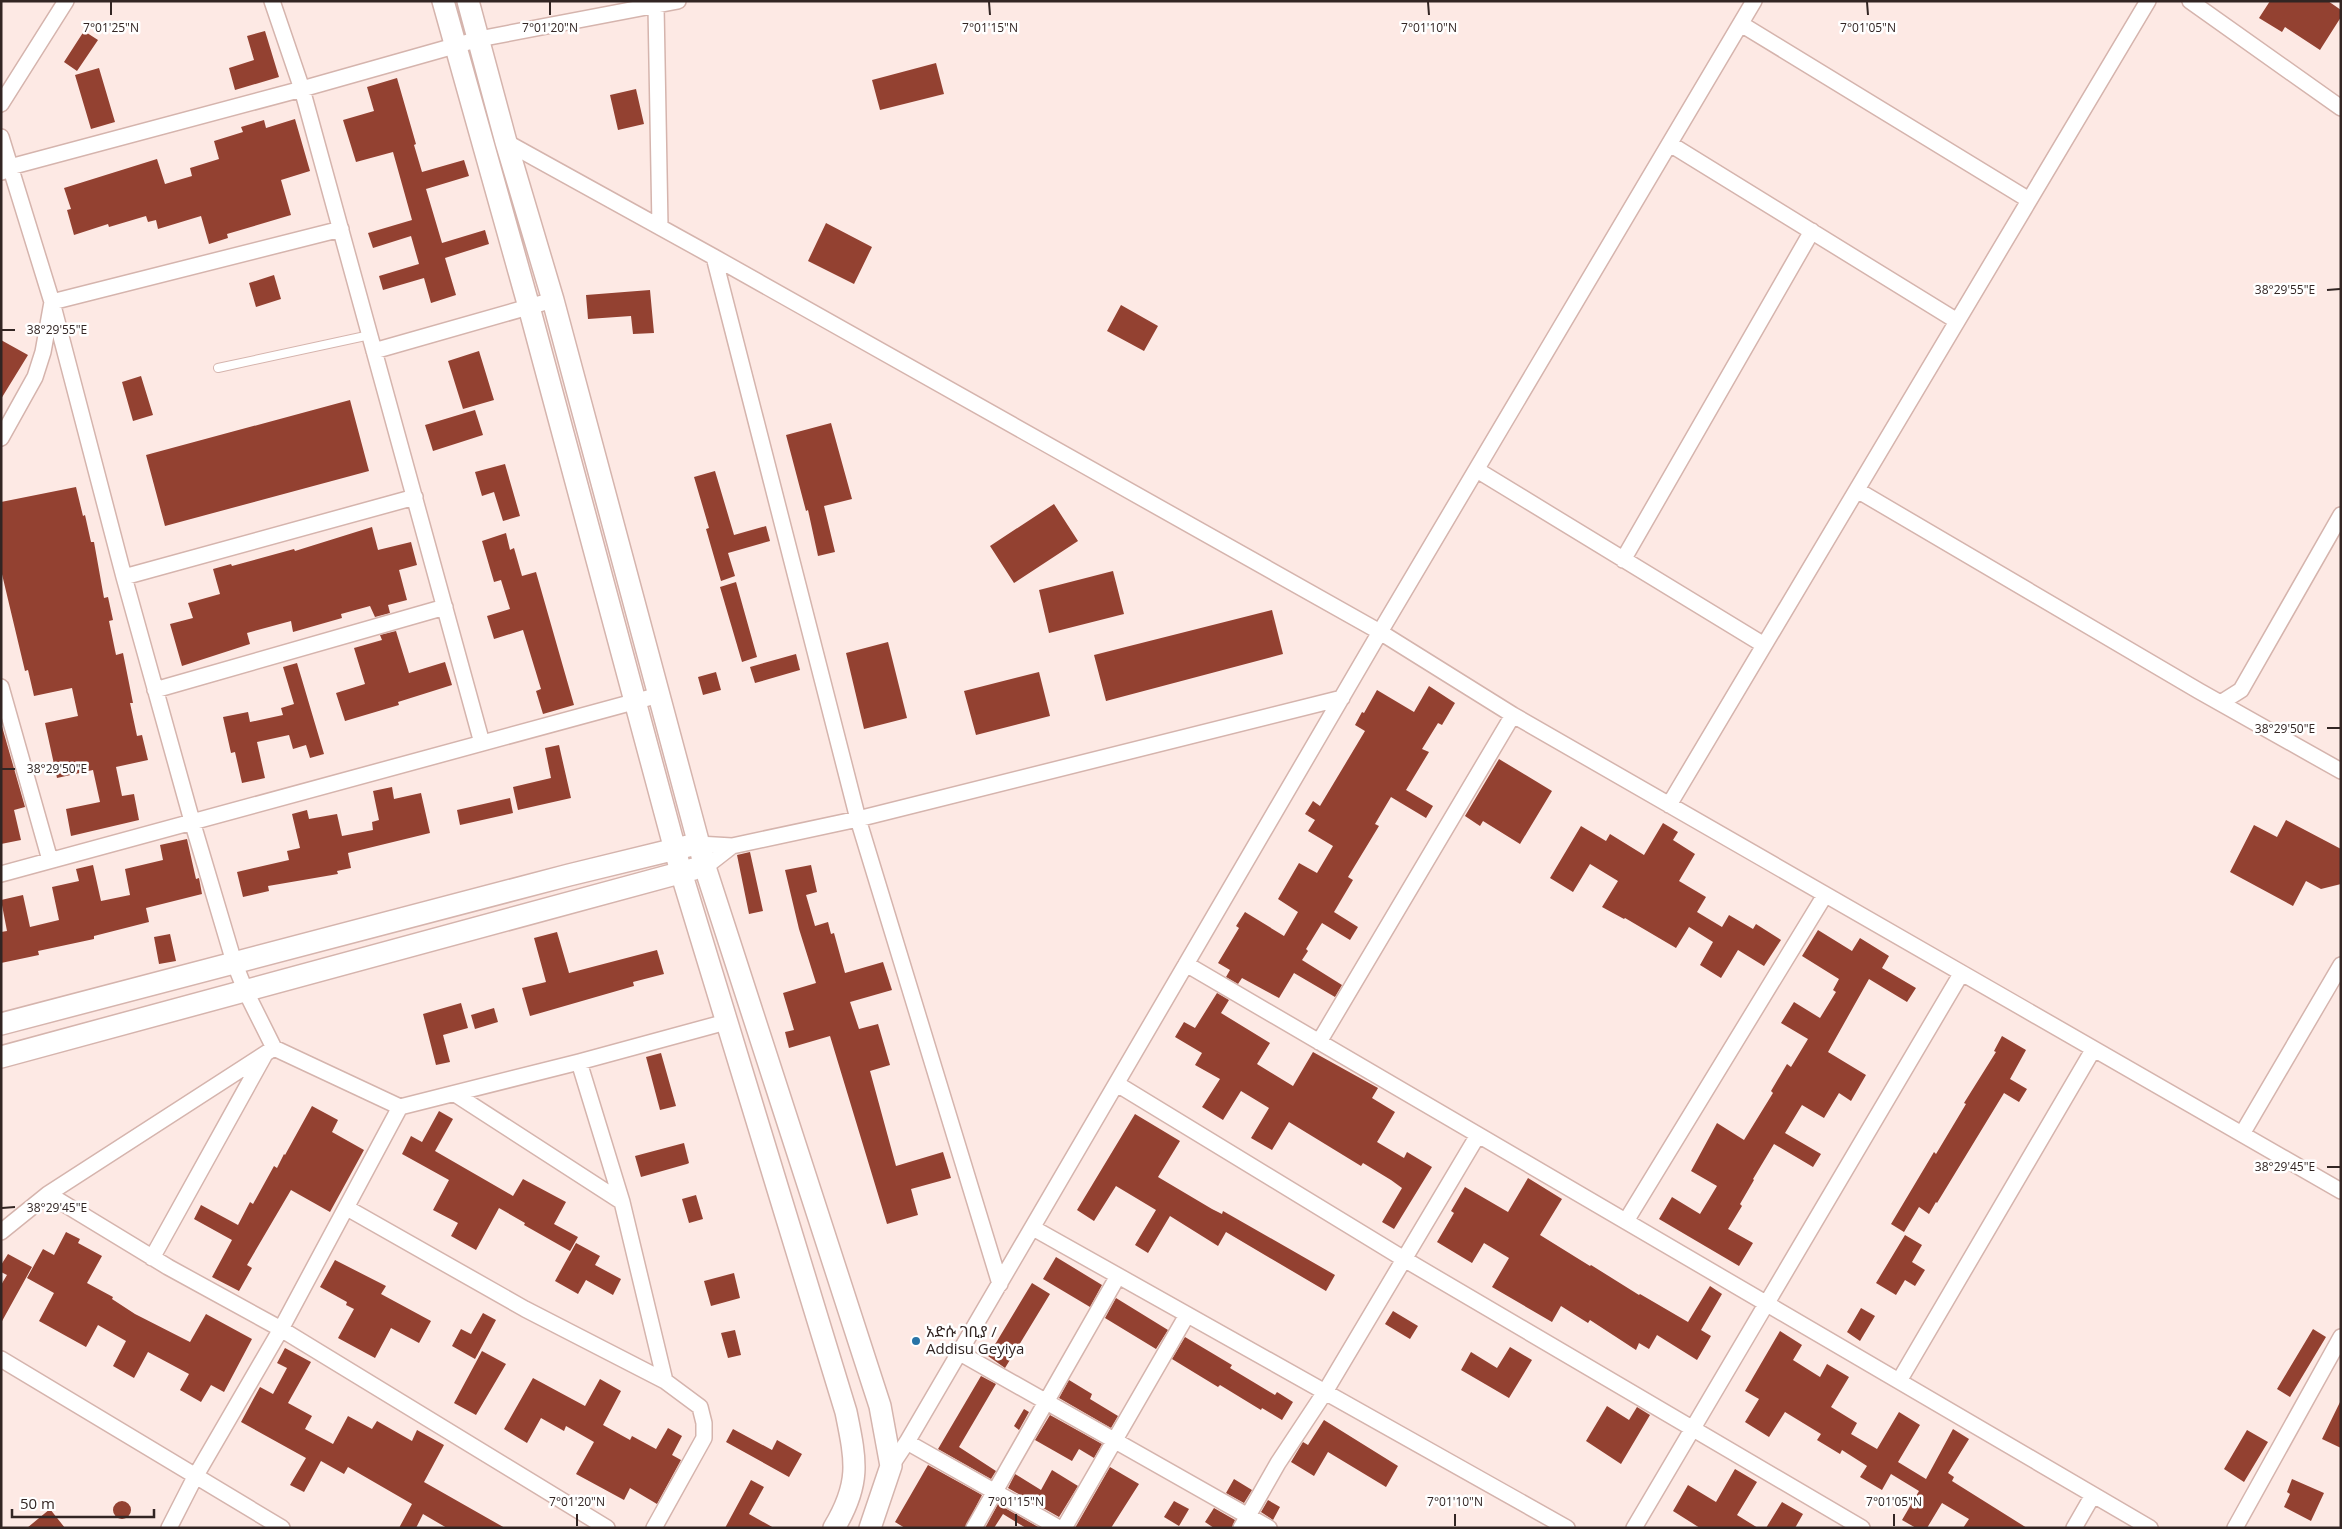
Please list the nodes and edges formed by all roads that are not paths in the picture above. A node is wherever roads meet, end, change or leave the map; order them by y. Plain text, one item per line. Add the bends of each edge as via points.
1 (66, 1) edge
2 (272, 1) edge
3 (443, 1) edge
4 (468, 1) edge
5 (678, 1) edge
6 (1754, 1) edge
7 (2148, 1) edge
8 (2190, 1) edge
9 (656, 6) junction
10 (1741, 24) junction
11 (479, 39) junction
12 (456, 45) junction
13 (302, 89) junction
14 (1, 104) edge
15 (2341, 108) edge
16 (1, 137) edge
17 (506, 142) junction
18 (1670, 144) junction
19 (6, 170) edge
20 (2029, 200) junction
21 (660, 227) junction
22 (341, 229) junction
23 (1812, 232) junction
24 (714, 257) junction
25 (553, 300) junction
26 (52, 302) junction
27 (529, 307) junction
28 (1957, 321) junction
29 (370, 335) junction
30 (374, 351) junction
31 (218, 368) dead end
32 (1, 438) edge
33 (1476, 470) junction
34 (1856, 490) junction
35 (414, 497) junction
36 (2341, 515) edge
37 (1624, 560) junction
38 (124, 577) junction
39 (445, 606) junction
40 (1380, 632) junction
41 (1764, 645) junction
42 (1, 687) edge
43 (155, 690) junction
44 (660, 695) junction
45 (1342, 698) junction
46 (634, 702) junction
47 (2222, 702) junction
48 (1513, 715) junction
49 (482, 743) junction
50 (2341, 771) edge
51 (1669, 805) junction
52 (858, 819) junction
53 (192, 821) junction
54 (698, 844) junction
55 (732, 846) junction
56 (675, 850) junction
57 (50, 860) junction
58 (705, 867) junction
59 (681, 872) junction
60 (1, 874) edge
61 (1825, 895) junction
62 (234, 962) junction
63 (1186, 964) junction
64 (2341, 964) edge
65 (1961, 974) junction
66 (246, 992) junction
67 (726, 1022) junction
68 (1, 1024) edge
69 (1319, 1042) junction
70 (2093, 1050) junction
71 (270, 1051) junction
72 (1, 1056) edge
73 (579, 1062) junction
74 (1117, 1084) junction
75 (455, 1094) junction
76 (400, 1107) junction
77 (2242, 1134) junction
78 (1478, 1135) junction
79 (2341, 1191) edge
80 (48, 1194) junction
81 (622, 1202) junction
82 (347, 1208) junction
83 (1626, 1221) junction
84 (1033, 1228) junction
85 (1, 1232) edge
86 (152, 1258) junction
87 (1404, 1259) junction
88 (1118, 1276) junction
89 (1000, 1284) junction
90 (1765, 1303) junction
91 (1188, 1315) junction
92 (281, 1329) junction
93 (2341, 1337) edge
94 (960, 1353) junction
95 (1, 1359) edge
96 (1899, 1381) junction
97 (665, 1382) junction
98 (1325, 1392) junction
99 (1046, 1401) junction
100 (1691, 1428) junction
101 (1114, 1440) junction
102 (907, 1442) junction
103 (891, 1466) junction
104 (195, 1477) junction
105 (994, 1492) junction
106 (2093, 1495) junction
107 (1244, 1522) edge
108 (876, 1526) edge
109 (169, 1528) edge
110 (282, 1528) edge
111 (607, 1528) edge
112 (654, 1528) edge
113 (834, 1528) edge
114 (974, 1528) edge
115 (1059, 1528) edge
116 (1064, 1528) edge
117 (1270, 1528) edge
118 (1567, 1528) edge
119 (1634, 1528) edge
120 (1862, 1528) edge
121 (2074, 1528) edge
122 (2150, 1528) edge
123 (2235, 1528) edge

1 - 14 street
2 - 13 street
3 - 12 main road
4 - 11 main road
5 - 9 street
6 - 10 street
7 - 20 street
8 - 15 street
9 - 11 street
9 - 21 street
10 - 18 street
10 - 20 street
11 - 12 street
11 - 17 main road
12 - 13 street
12 - 27 main road
13 - 19 street
13 - 22 street
16 - 19 street
17 - 21 street
17 - 25 main road
18 - 23 street
18 - 33 street
19 - 26 street
20 - 28 street
21 - 24 street
22 - 26 street
22 - 29 street
23 - 28 street
23 - 37 street
24 - 40 street
24 - 52 street
25 - 27 street
25 - 44 main road
26 - 32 street via 35,377
26 - 38 street
27 - 30 street
27 - 46 main road
28 - 34 street
29 - 30 street
29 - 31 lane
30 - 35 street
33 - 37 street
33 - 40 street
34 - 41 street
34 - 47 street
35 - 38 street
35 - 39 street
36 - 47 street via 2241,690
37 - 41 street
38 - 43 street
39 - 43 street
39 - 49 street
40 - 45 street
40 - 48 street
41 - 51 street
42 - 57 street
43 - 53 street
44 - 46 street
44 - 54 main road
45 - 52 street
45 - 63 street
46 - 49 street
46 - 56 main road
47 - 50 street
48 - 51 street
48 - 69 street
49 - 53 street
51 - 61 street
52 - 55 street
52 - 89 street
53 - 57 street
53 - 62 street
54 - 55 street
54 - 56 main road
54 - 58 main road
55 - 58 street
56 - 59 main road
56 - 62 main road
57 - 60 street
58 - 59 main road
58 - 103 main road via 880,1406
59 - 66 main road
59 - 67 main road
61 - 65 street
61 - 83 street
62 - 66 street
62 - 68 main road
63 - 69 street
63 - 74 street
64 - 77 street
65 - 70 street
65 - 90 street
66 - 71 street
66 - 72 main road
67 - 73 street
67 - 113 main road via 846,1412 856,1456 853,1482
69 - 78 street
70 - 77 street
70 - 96 street
71 - 76 street
71 - 80 street
71 - 86 street
73 - 75 street
73 - 81 street
74 - 84 street
74 - 87 street
75 - 76 street
75 - 81 street
76 - 82 street
77 - 79 street
78 - 83 street
78 - 87 street
80 - 85 street
80 - 86 street
81 - 97 street
82 - 92 street
82 - 97 street via 525,1309
83 - 90 street
84 - 88 street
84 - 89 street
86 - 92 street
87 - 98 street
87 - 100 street
88 - 91 street
88 - 99 street
89 - 94 street
90 - 96 street
90 - 100 street
91 - 98 street
91 - 101 street
92 - 104 street
92 - 111 street
93 - 123 street
94 - 99 street
94 - 102 street
95 - 104 street
96 - 106 street
97 - 112 street via 700,1407 704,1438
98 - 107 street
98 - 118 street
99 - 101 street
99 - 105 street
100 - 119 street
100 - 120 street
101 - 107 street
101 - 116 street
102 - 103 street
102 - 105 street
103 - 108 main road
104 - 109 street
104 - 110 street
105 - 114 street
105 - 115 street
106 - 121 street
106 - 122 street
107 - 117 street

